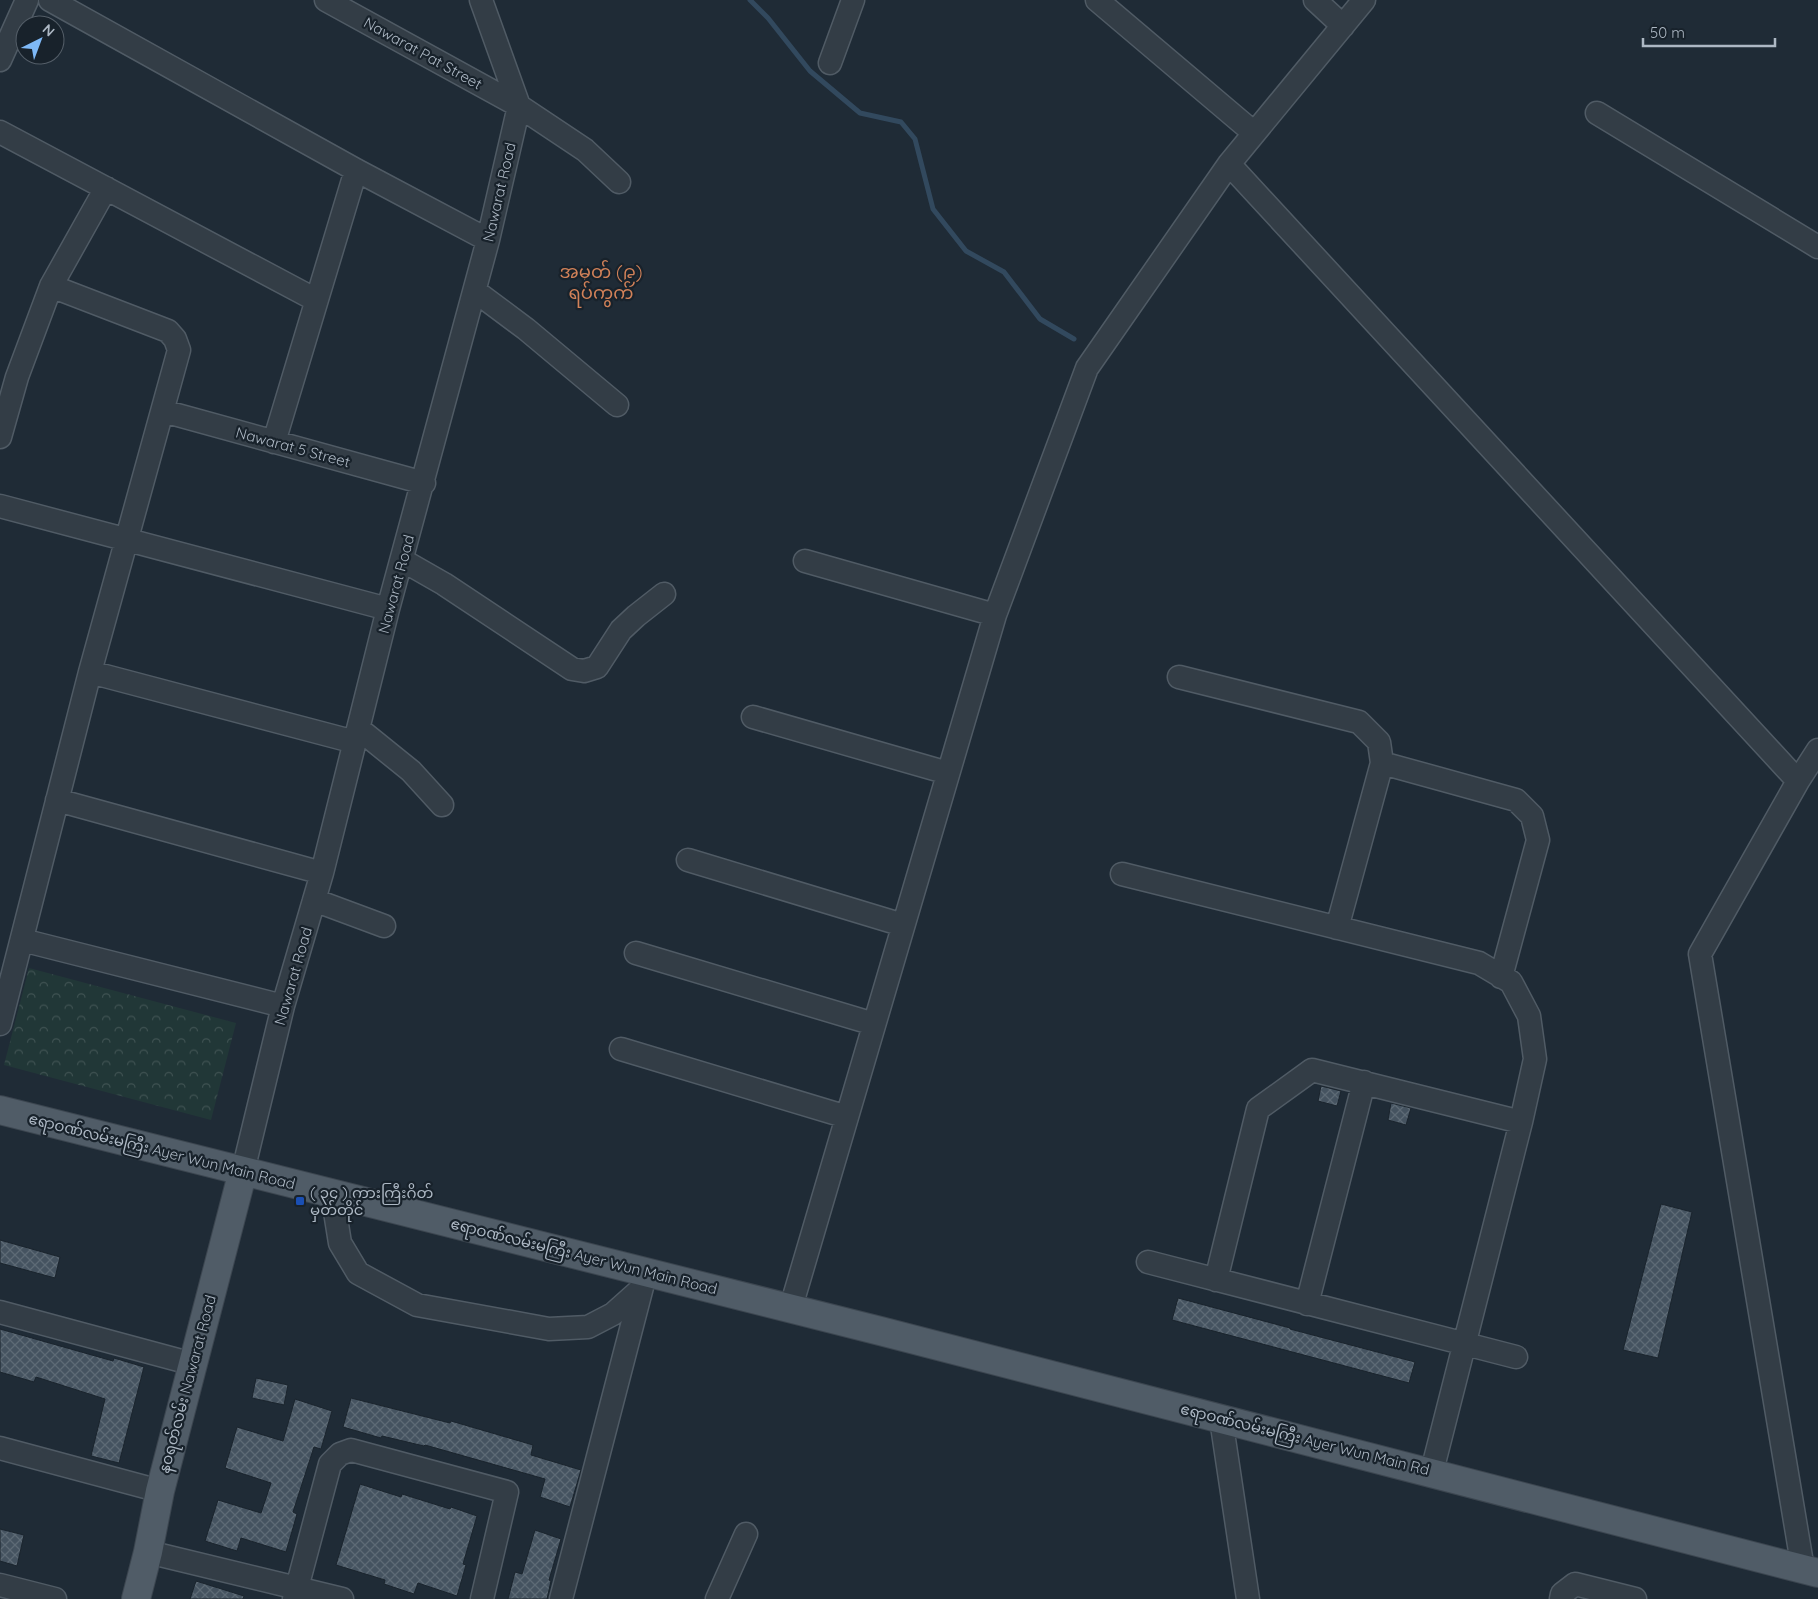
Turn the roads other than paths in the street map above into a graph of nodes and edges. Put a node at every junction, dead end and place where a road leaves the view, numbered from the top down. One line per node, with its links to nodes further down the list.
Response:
1 (27, 0): 10 (street)
2 (50, 0): 17 (street)
3 (326, 0): 12 (street, Nawarat Pat Street)
4 (481, 0): 12 (street)
5 (854, 0): 11 (street)
6 (1097, 0): 15 (street)
7 (1315, 0): 9 (street)
8 (1364, 0): 9 (street)
9 (1343, 26): 15 (street)
10 (0, 60)
11 (830, 63)
12 (519, 106): 18 (street, Nawarat Pat Street); 20 (street, Nawarat Road)
13 (1597, 113): 21 (street)
14 (0, 132): 19 (street)
15 (1254, 133): 16 (street)
16 (1229, 164): 37 (street); 45 (street)
17 (356, 170): 20 (street); 24 (street)
18 (618, 182)
19 (106, 188): 22 (street); 24 (street)
20 (488, 240): 23 (street, Nawarat Road)
21 (1818, 248)
22 (51, 286): 25 (street); 27 (street)
23 (474, 291): 26 (street); 30 (street, Nawarat Road)
24 (316, 300): 29 (street)
25 (8, 374): 28 (street)
26 (617, 404)
27 (163, 411): 29 (street, Nawarat 5 Street); 32 (street)
28 (0, 437)
29 (274, 442): 30 (street, Nawarat 5 Street)
30 (424, 483): 33 (street, Nawarat Road)
31 (0, 506): 32 (street)
32 (126, 540): 36 (street); 38 (street)
33 (402, 560): 35 (street); 36 (street, Nawarat Road)
34 (806, 561): 37 (street)
35 (664, 594)
36 (388, 609): 41 (street, Nawarat Road)
37 (994, 615): 44 (street)
38 (90, 672): 41 (street); 46 (street)
39 (1179, 677): 43 (street)
40 (753, 717): 44 (street)
41 (357, 736): 47 (street); 49 (street, Nawarat Road)
42 (1818, 750): 45 (street)
43 (1382, 763): 54 (street); 57 (street)
44 (948, 773): 52 (street)
45 (1798, 781): 83 (street)
46 (58, 800): 49 (street); 55 (street)
47 (442, 805)
48 (688, 860): 52 (street)
49 (322, 873): 51 (street, Nawarat Road)
50 (1122, 874): 54 (street)
51 (314, 900): 53 (street); 58 (street, Nawarat Road)
52 (903, 925): 60 (street)
53 (384, 926)
54 (1337, 928): 57 (street)
55 (22, 940): 58 (street); 59 (street)
56 (636, 953): 60 (street)
57 (1501, 977): 65 (street)
58 (283, 1006): 66 (street, Nawarat Road)
59 (0, 1024)
60 (874, 1024): 64 (street)
61 (621, 1049): 64 (street)
62 (1364, 1082): 65 (street); 70 (street); 71 (street)
63 (0, 1110): 66 (main road, ဧရာဝဏ်လမ်းမကြီး Ayer Wun Main Road)
64 (847, 1117): 72 (street)
65 (1521, 1122): 74 (street)
66 (243, 1171): 67 (main road, ဧရာဝဏ်လမ်းမကြီး Ayer Wun Main Road); 76 (main road, နဝရတ်လမ်း Nawarat Road)
67 (332, 1193): 69 (main road, ဧရာဝဏ်လမ်းမကြီး Ayer Wun Main Road); 69 (street)
68 (1148, 1262): 70 (street)
69 (643, 1280): 72 (main road, ဧရာဝဏ်လမ်းမကြီး Ayer Wun Main Road); 90 (street)
70 (1216, 1280): 71 (street)
71 (1307, 1304): 74 (street)
72 (791, 1308): 77 (main road, ဧရာဝဏ်လမ်းမကြီး Ayer Wun Main Rd)
73 (0, 1312): 76 (street)
74 (1464, 1344): 75 (street); 79 (street)
75 (1516, 1357)
76 (192, 1364): 80 (main road, နဝရတ်လမ်း Nawarat Road)
77 (1221, 1419): 79 (main road, ဧရာဝဏ်လမ်းမကြီး Ayer Wun Main Rd); 92 (street)
78 (0, 1448): 80 (street)
79 (1432, 1471): 83 (main road, ဧရာဝဏ်လမ်းမကြီး Ayer Wun Main Rd)
80 (160, 1491): 82 (main road, နဝရတ်လမ်း Nawarat Road)
81 (746, 1534): 91 (street)
82 (148, 1552): 85 (street); 87 (main road, နဝရတ်လမ်း Nawarat Road)
83 (1811, 1571)
84 (0, 1585): 86 (street)
85 (295, 1594): 88 (street); 89 (street)
86 (55, 1599)
87 (136, 1599)
88 (342, 1599)
89 (482, 1599)
90 (561, 1599)
91 (717, 1599)
92 (1248, 1599)
93 (1560, 1599): 94 (street)
94 (1636, 1599)

